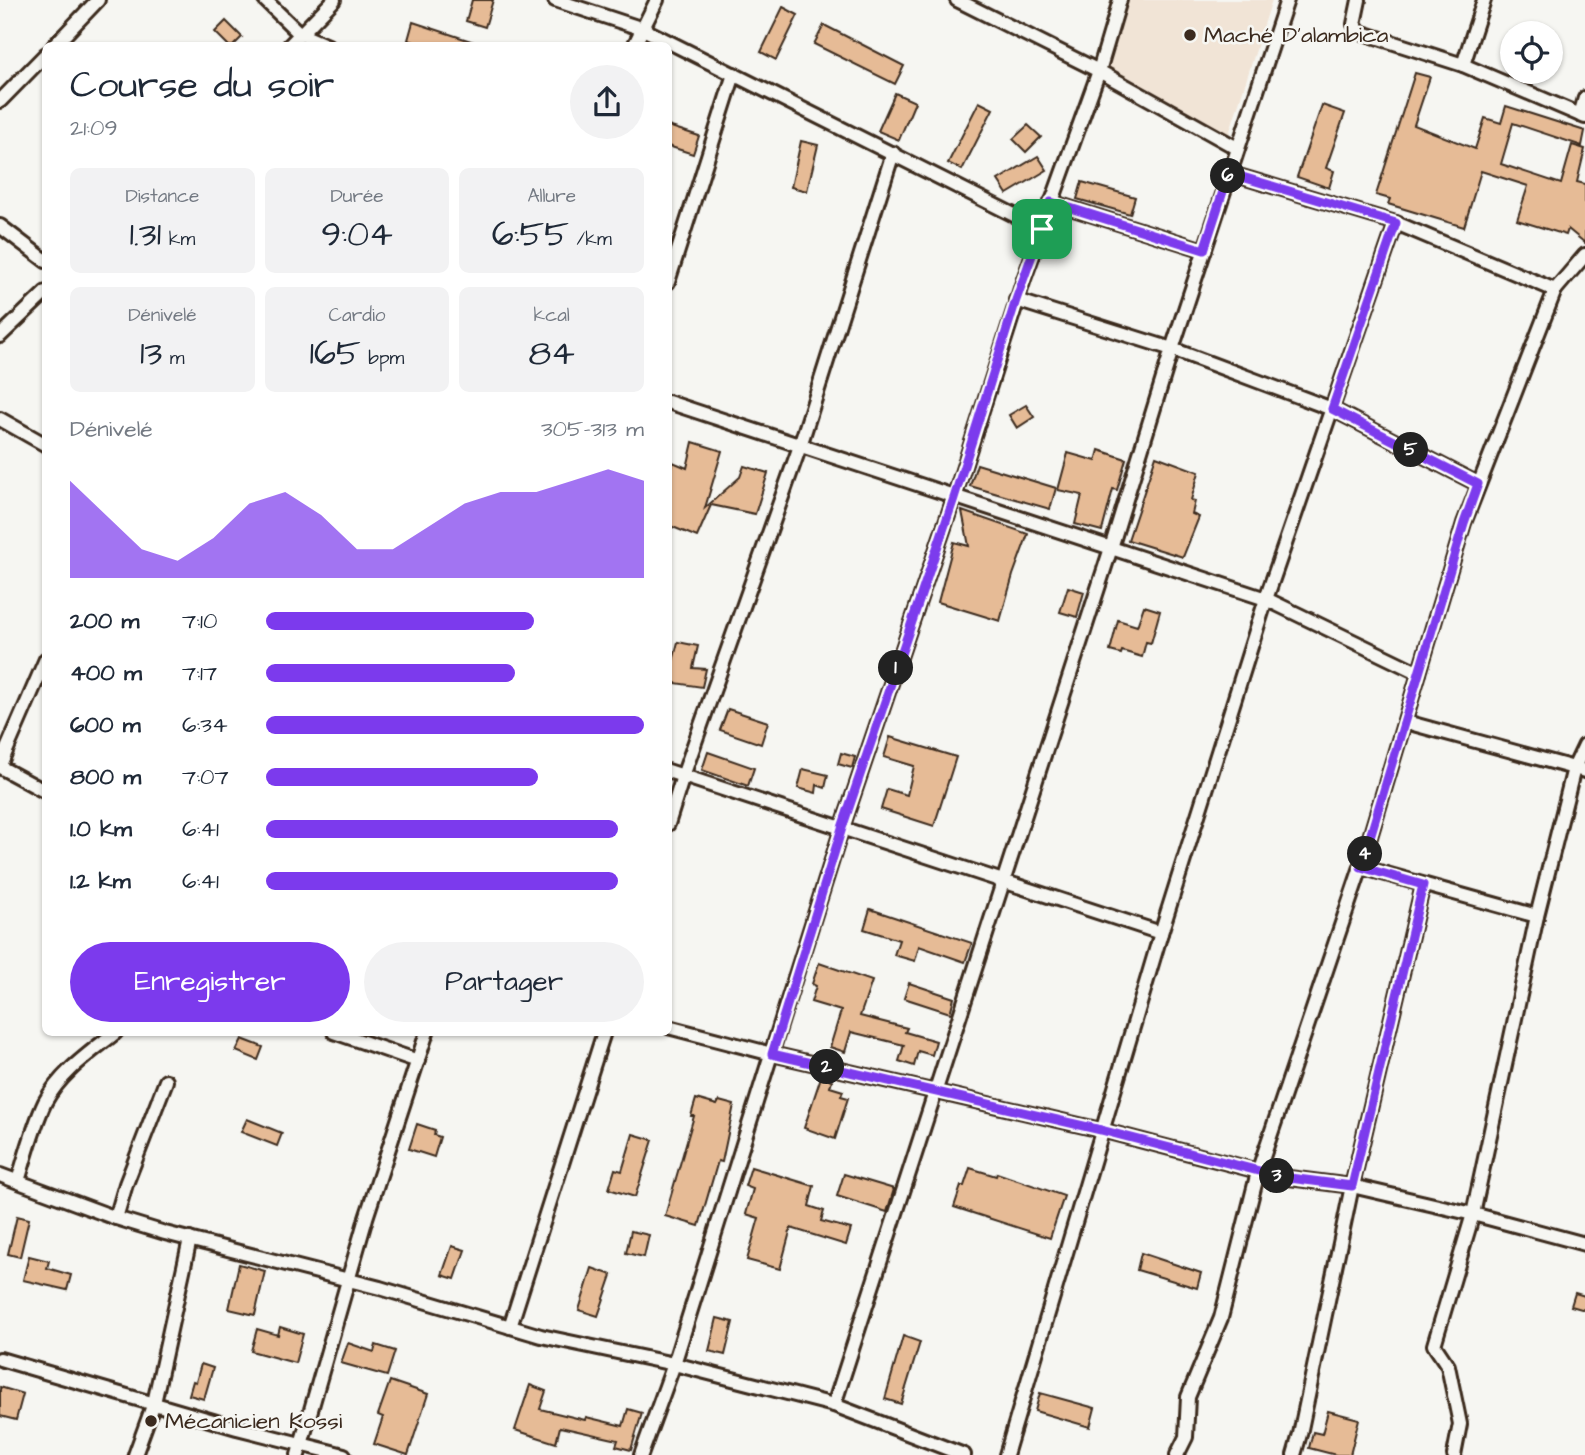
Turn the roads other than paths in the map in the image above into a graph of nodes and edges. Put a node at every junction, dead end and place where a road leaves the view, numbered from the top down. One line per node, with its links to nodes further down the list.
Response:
1 (98, 0): 13 (street)
2 (265, 0): 12 (street)
3 (334, 0): 12 (street)
4 (555, 0): 11 (street)
5 (657, 0): 11 (street)
6 (957, 0): 21 (street)
7 (1120, 0): 21 (street)
8 (1287, 0): 26 (street)
9 (1359, 0): 20 (street)
10 (1484, 0): 20 (street)
11 (643, 29): 16 (street); 17 (street)
12 (300, 34): 14 (street); 15 (street)
13 (58, 42)
14 (293, 42)
15 (319, 42)
16 (636, 42)
17 (669, 42)
18 (672, 43): 22 (street)
19 (42, 58): 24 (street)
20 (1463, 65): 25 (street)
21 (1099, 71): 26 (street); 29 (street)
22 (734, 74): 27 (street); 36 (street)
23 (1585, 98): 25 (street)
24 (0, 101)
25 (1582, 116)
26 (1237, 148): 28 (street)
27 (893, 153): 32 (street); 46 (street)
28 (1229, 173): 30 (street); 33 (street)
29 (1051, 202): 32 (street); 33 (street)
30 (1396, 223): 37 (street); 43 (street)
31 (0, 226): 35 (street)
32 (1042, 229): 39 (street)
33 (1204, 250): 41 (street)
34 (1585, 255): 37 (street)
35 (42, 258)
36 (672, 269)
37 (1555, 289): 47 (street)
38 (42, 296): 40 (street)
39 (1016, 300): 41 (street); 48 (street)
40 (0, 336)
41 (1172, 349): 43 (street); 49 (street)
42 (672, 403): 46 (street)
43 (1332, 409): 47 (street); 50 (street)
44 (0, 419): 45 (street)
45 (42, 443)
46 (800, 446): 48 (street); 58 (street)
47 (1478, 484): 52 (street)
48 (954, 498): 49 (street); 61 (street)
49 (1111, 548): 50 (street); 63 (street)
50 (1266, 599): 52 (street); 66 (street)
51 (42, 668): 55 (street)
52 (1419, 673): 53 (street)
53 (1406, 722): 56 (street); 62 (street)
54 (1585, 745): 56 (street)
55 (0, 766): 59 (street)
56 (1579, 770): 65 (street)
57 (672, 772): 58 (street)
58 (683, 776): 60 (street); 61 (street)
59 (42, 790)
60 (672, 811)
61 (842, 828): 63 (street); 72 (street)
62 (1361, 867): 64 (street); 77 (street)
63 (1003, 882): 66 (street); 75 (street)
64 (1423, 885): 65 (street); 80 (street)
65 (1538, 916): 81 (street)
66 (1161, 933): 76 (street)
67 (672, 1028): 72 (street)
68 (111, 1036): 79 (street)
69 (346, 1036): 73 (street)
70 (426, 1036): 73 (street)
71 (603, 1036): 86 (street)
72 (772, 1054): 75 (street); 88 (street)
73 (418, 1061): 85 (street)
74 (166, 1081): 82 (street)
75 (934, 1091): 76 (street); 90 (street)
76 (1101, 1130): 77 (street); 96 (street)
77 (1258, 1172): 80 (street); 97 (street)
78 (0, 1175): 79 (street)
79 (18, 1181): 82 (street)
80 (1352, 1186): 81 (street); 98 (street)
81 (1473, 1214): 84 (street); 99 (street)
82 (116, 1218): 83 (street)
83 (190, 1239): 85 (street); 89 (street)
84 (1585, 1244)
85 (349, 1280): 86 (street); 91 (street)
86 (510, 1327): 88 (street)
87 (0, 1359): 89 (street)
88 (674, 1364): 90 (street); 94 (street)
89 (154, 1404): 91 (street); 92 (street)
90 (834, 1405): 95 (street)
91 (300, 1449): 93 (street)
92 (135, 1455)
93 (344, 1455)
94 (641, 1455)
95 (964, 1455)
96 (1006, 1455)
97 (1177, 1455)
98 (1293, 1455)
99 (1454, 1455)

